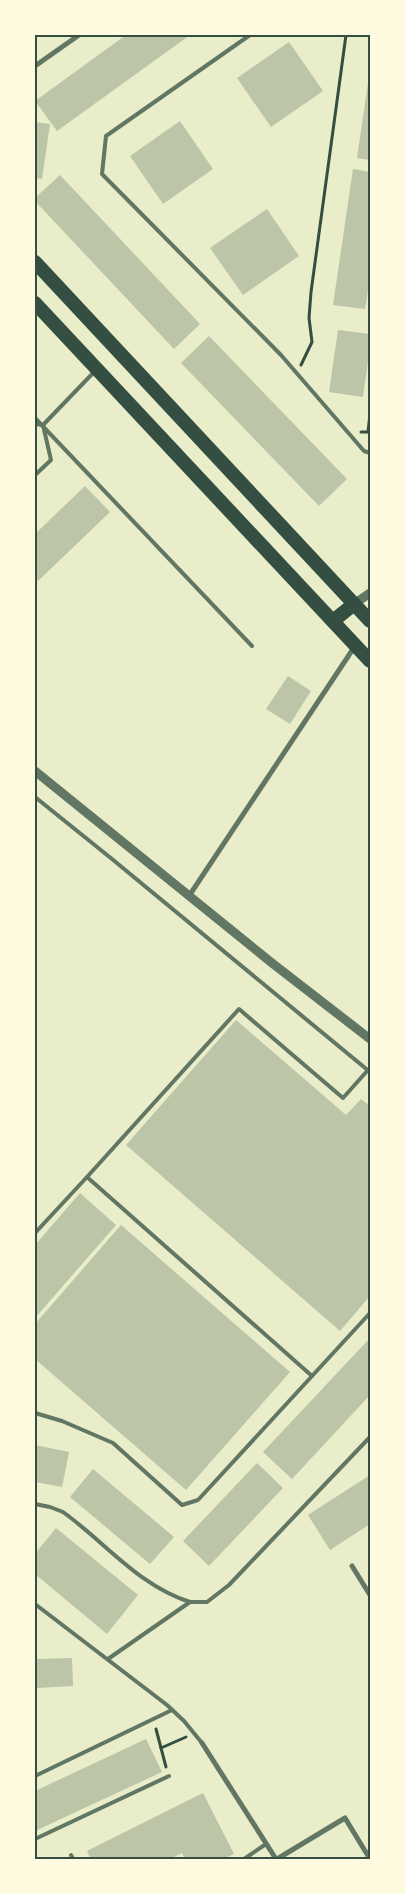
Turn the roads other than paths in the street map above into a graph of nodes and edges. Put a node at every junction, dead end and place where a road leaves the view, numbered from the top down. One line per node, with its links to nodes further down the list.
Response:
1 (78, 35): 3 (street)
2 (250, 35): 10 (lane)
3 (35, 66)
4 (35, 262): 13 (highway)
5 (35, 302): 6 (highway)
6 (97, 369): 9 (lane); 14 (highway)
7 (35, 418): 9 (lane)
8 (35, 424): 9 (lane)
9 (43, 425): 11 (lane); 16 (lane)
10 (370, 453)
11 (35, 475)
12 (370, 594): 13 (street)
13 (354, 604): 14 (highway); 15 (highway)
14 (333, 621): 17 (highway)
15 (370, 621)
16 (252, 646)
17 (356, 646): 18 (highway); 21 (street)
18 (370, 661)
19 (35, 771): 21 (street)
20 (35, 797): 23 (lane)
21 (189, 896): 22 (street)
22 (370, 1039)
23 (369, 1071): 24 (lane)
24 (87, 1176): 25 (lane); 27 (lane)
25 (35, 1234)
26 (370, 1313): 27 (lane)
27 (312, 1376): 28 (lane)
28 (35, 1413)
29 (370, 1437): 33 (lane)
30 (35, 1504): 33 (lane)
31 (352, 1566): 32 (street)
32 (370, 1595)
33 (190, 1602): 35 (lane)
34 (35, 1604): 35 (lane)
35 (108, 1659): 36 (lane)
36 (172, 1710): 37 (lane); 38 (lane)
37 (202, 1743): 41 (street)
38 (35, 1776)
39 (169, 1776): 40 (lane)
40 (35, 1839)
41 (266, 1844): 42 (lane); 43 (street)
42 (244, 1859)
43 (276, 1859): 44 (street)
44 (370, 1859)

